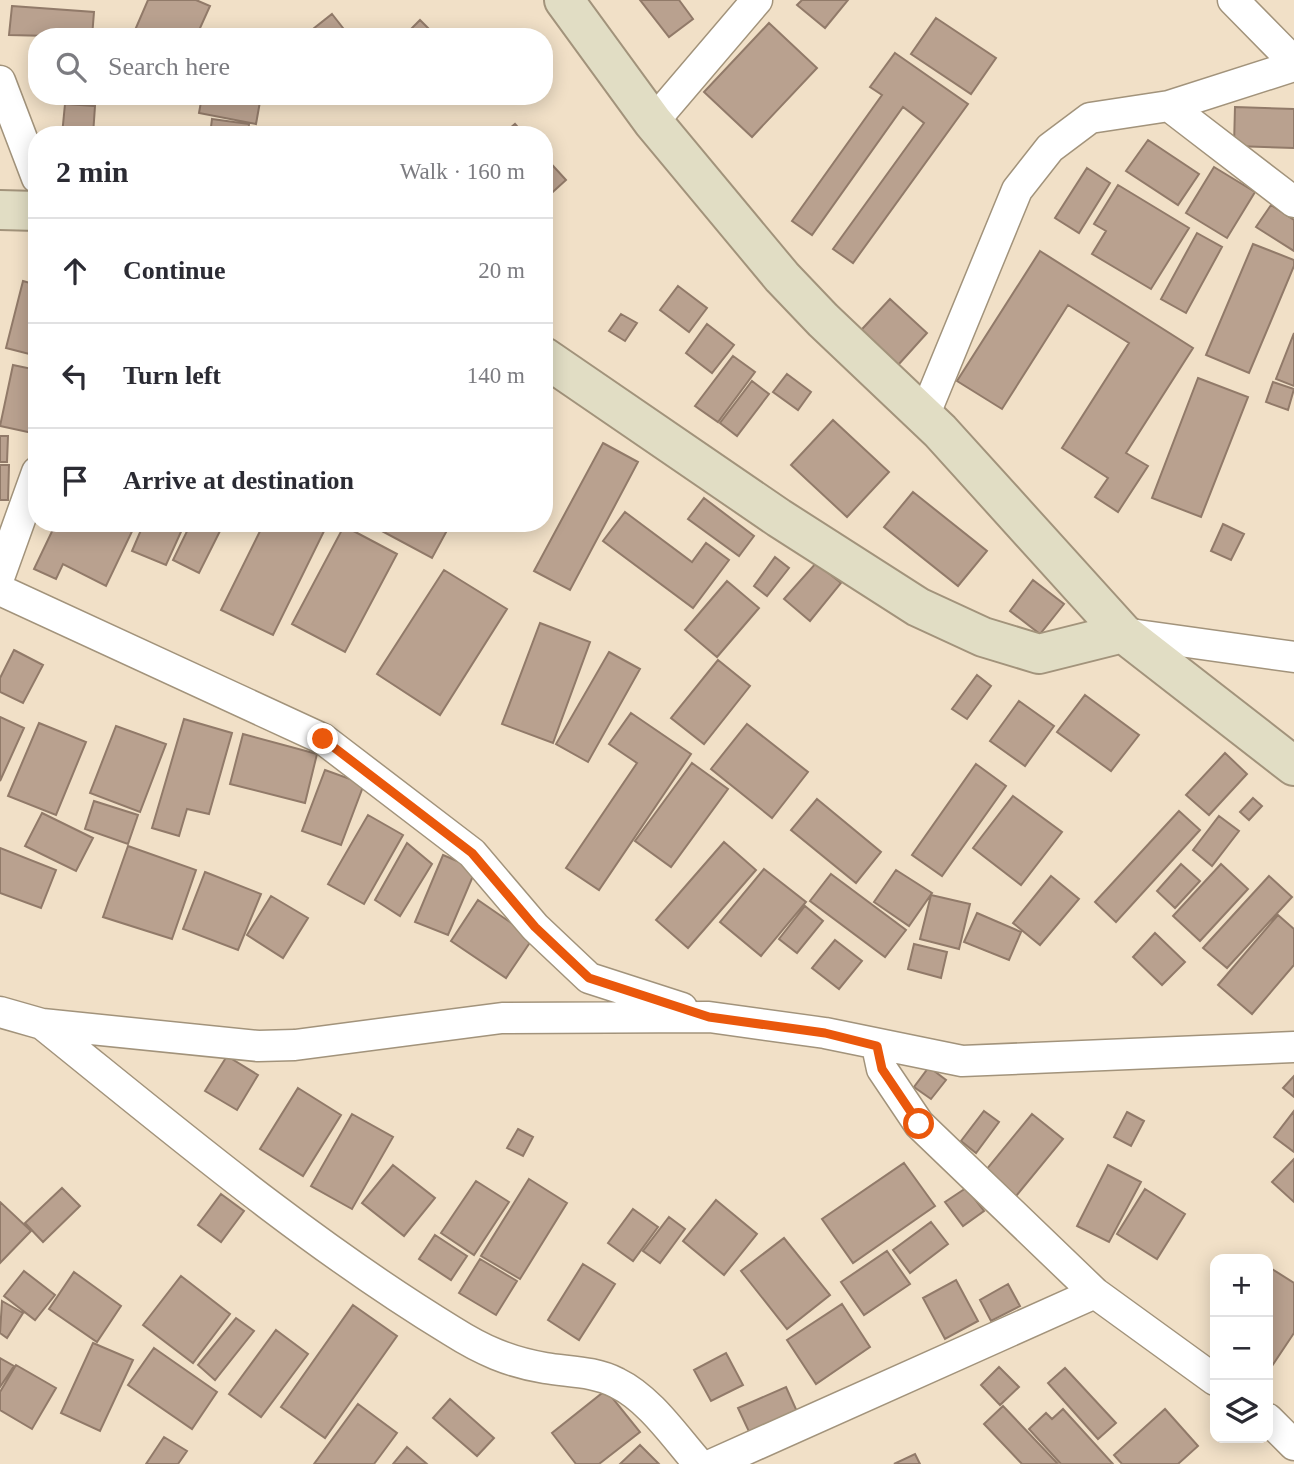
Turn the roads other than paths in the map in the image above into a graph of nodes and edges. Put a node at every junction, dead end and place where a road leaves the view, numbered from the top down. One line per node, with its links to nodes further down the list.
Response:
1 (564, 0): 7 (street)
2 (757, 0): 7 (street)
3 (1233, 0): 4 (street)
4 (1294, 64): 6 (street)
5 (0, 81): 8 (street)
6 (1169, 106): 9 (street); 13 (street)
7 (653, 122): 13 (street)
8 (28, 154)
9 (1294, 202)
10 (0, 210): 11 (street)
11 (28, 211)
12 (553, 363): 17 (street)
13 (923, 416): 17 (street)
14 (28, 497): 15 (street)
15 (0, 575)
16 (0, 590): 21 (street)
17 (1123, 633): 18 (street); 19 (street)
18 (1294, 657)
19 (1294, 766)
20 (0, 1012): 22 (street)
21 (709, 1017): 22 (street); 23 (street)
22 (42, 1024): 29 (street)
23 (877, 1046): 24 (street); 25 (street)
24 (1294, 1047)
25 (1095, 1293): 26 (street); 30 (street)
26 (1214, 1380)
27 (1273, 1424): 28 (street)
28 (1294, 1445)
29 (699, 1464)
30 (713, 1464)

